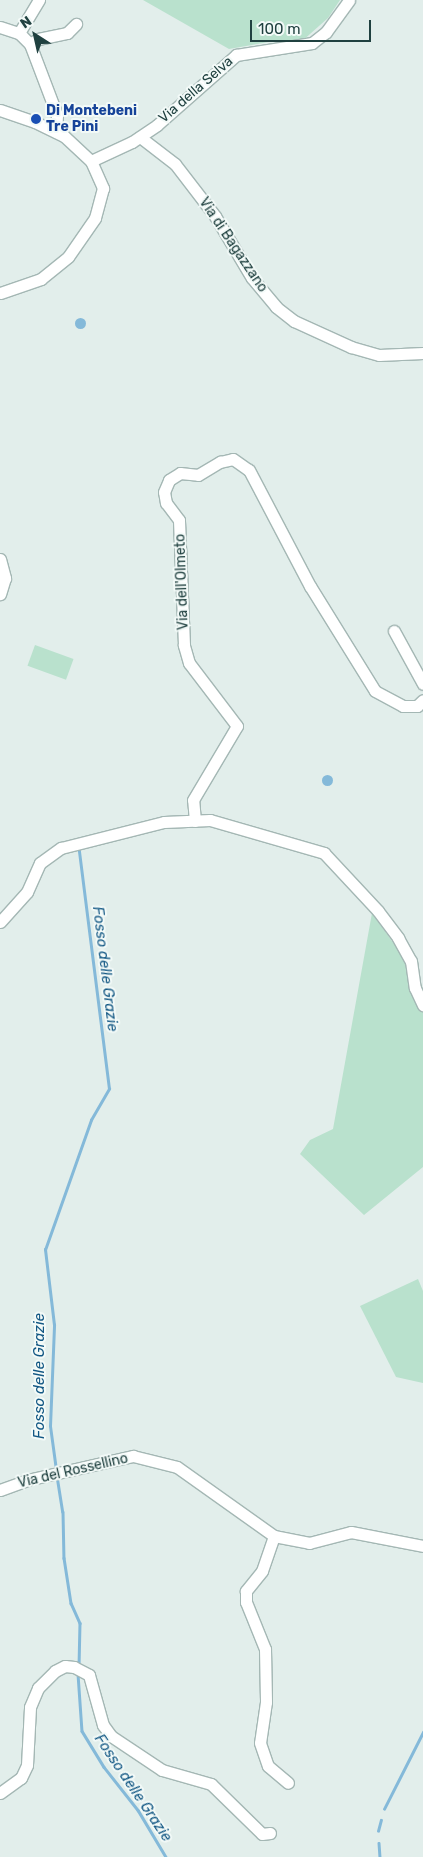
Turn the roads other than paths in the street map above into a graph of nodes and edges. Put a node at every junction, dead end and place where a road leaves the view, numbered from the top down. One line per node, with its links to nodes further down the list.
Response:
1 (39, 0): 5 (street)
2 (348, 0): 9 (street, Via della Selva)
3 (76, 24): 6 (street)
4 (0, 27): 5 (street)
5 (19, 33): 6 (street)
6 (30, 44): 8 (street)
7 (0, 110): 8 (street)
8 (56, 132): 10 (street)
9 (140, 137): 10 (street, Via della Selva); 12 (street, Via di Bagazzano)
10 (91, 161): 11 (street)
11 (0, 292)
12 (423, 353)
13 (0, 559): 14 (street)
14 (0, 594)
15 (394, 631): 16 (street)
16 (423, 684)
17 (423, 700): 18 (street, Via dell'Olmeto)
18 (195, 820): 19 (street); 20 (street)
19 (0, 922)
20 (423, 1005)
21 (0, 1490): 22 (street, Via del Rossellino)
22 (274, 1536): 23 (street, Via del Rossellino); 24 (street)
23 (423, 1546)
24 (288, 1783)
25 (0, 1793): 26 (street)
26 (270, 1833)

